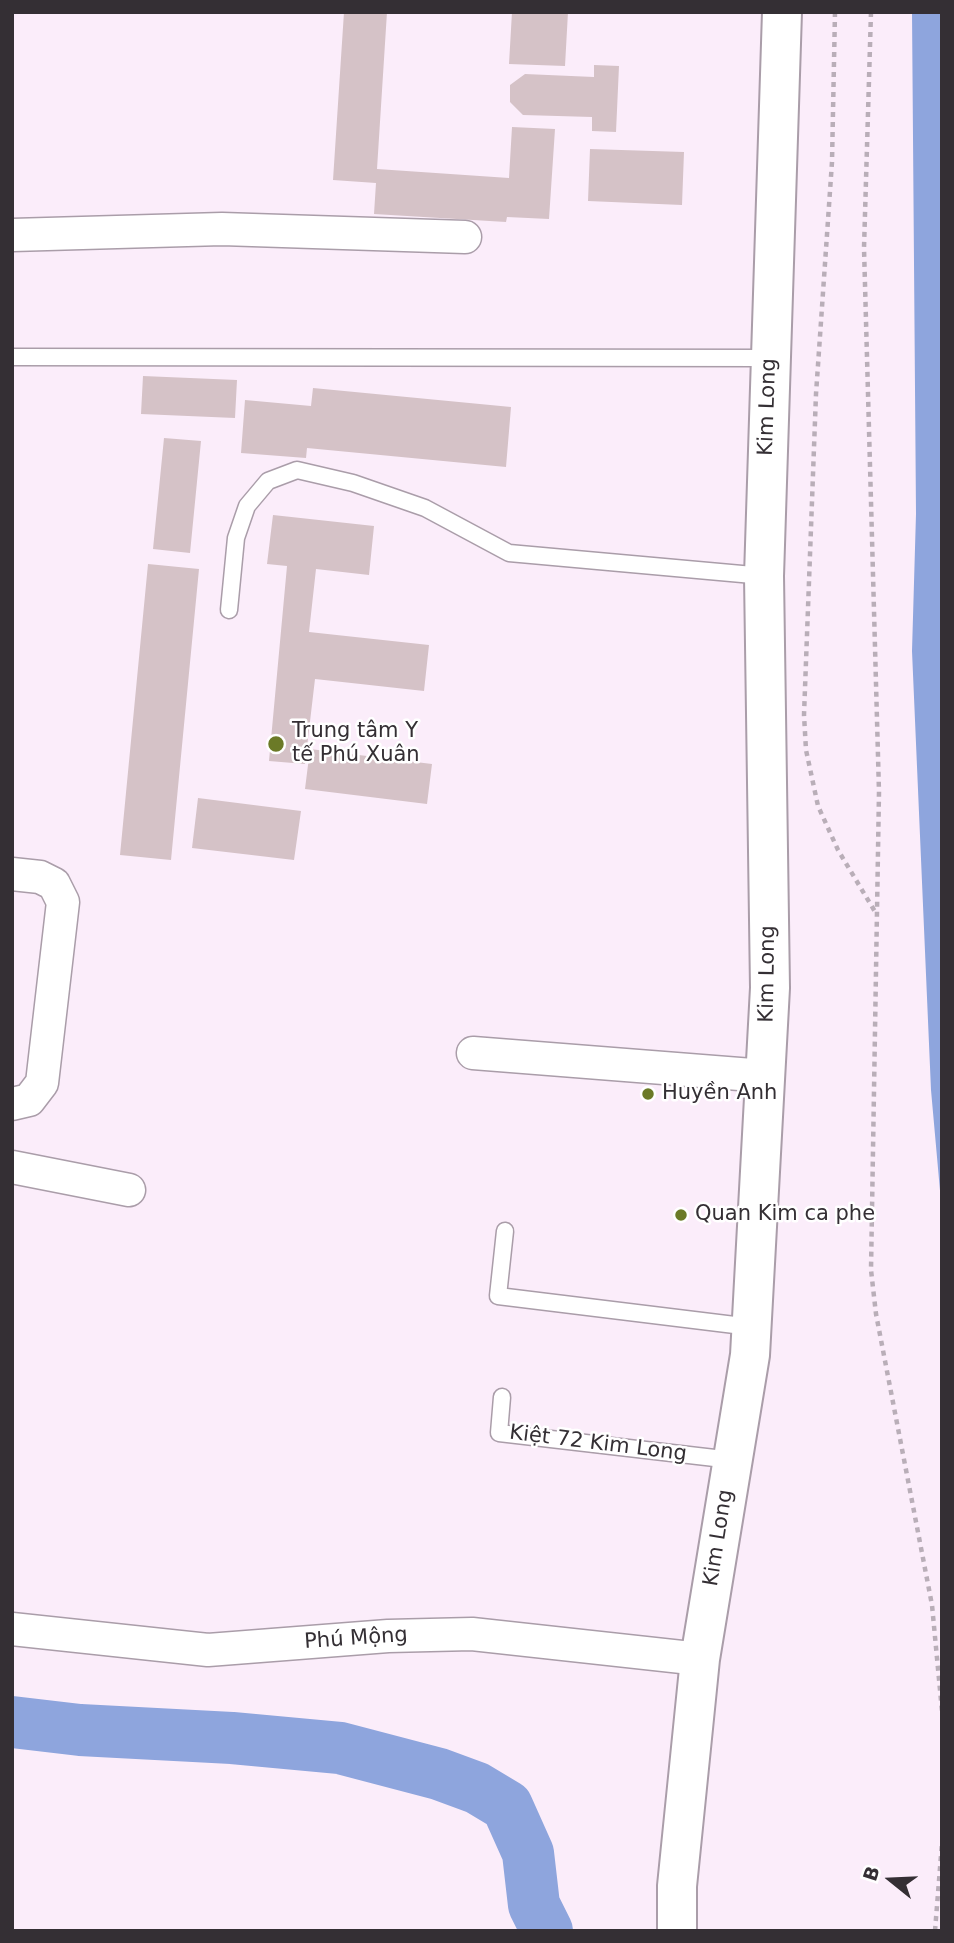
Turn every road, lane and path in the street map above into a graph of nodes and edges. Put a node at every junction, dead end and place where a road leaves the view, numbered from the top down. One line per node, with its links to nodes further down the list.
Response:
1 (782, 12): 7 (main road, Kim Long)
2 (835, 12): 11 (path)
3 (871, 12): 11 (path)
4 (12, 235): 5 (street)
5 (465, 237)
6 (12, 357): 7 (lane)
7 (770, 358): 8 (main road, Kim Long)
8 (764, 576): 9 (lane); 13 (main road, Kim Long)
9 (229, 610)
10 (12, 874): 14 (street)
11 (878, 916): 23 (path)
12 (472, 1052): 13 (street)
13 (765, 1076): 18 (main road, Kim Long)
14 (12, 1104)
15 (12, 1167): 16 (street)
16 (129, 1190)
17 (505, 1231): 18 (lane)
18 (751, 1327): 20 (main road, Kim Long)
19 (502, 1397): 20 (lane, Kiệt 72 Kim Long)
20 (732, 1460): 22 (main road, Kim Long)
21 (12, 1629): 22 (street, Phú Mộng)
22 (700, 1659): 25 (main road, Kim Long)
23 (942, 1711)
24 (942, 1843): 26 (path)
25 (677, 1931)
26 (935, 1931)

